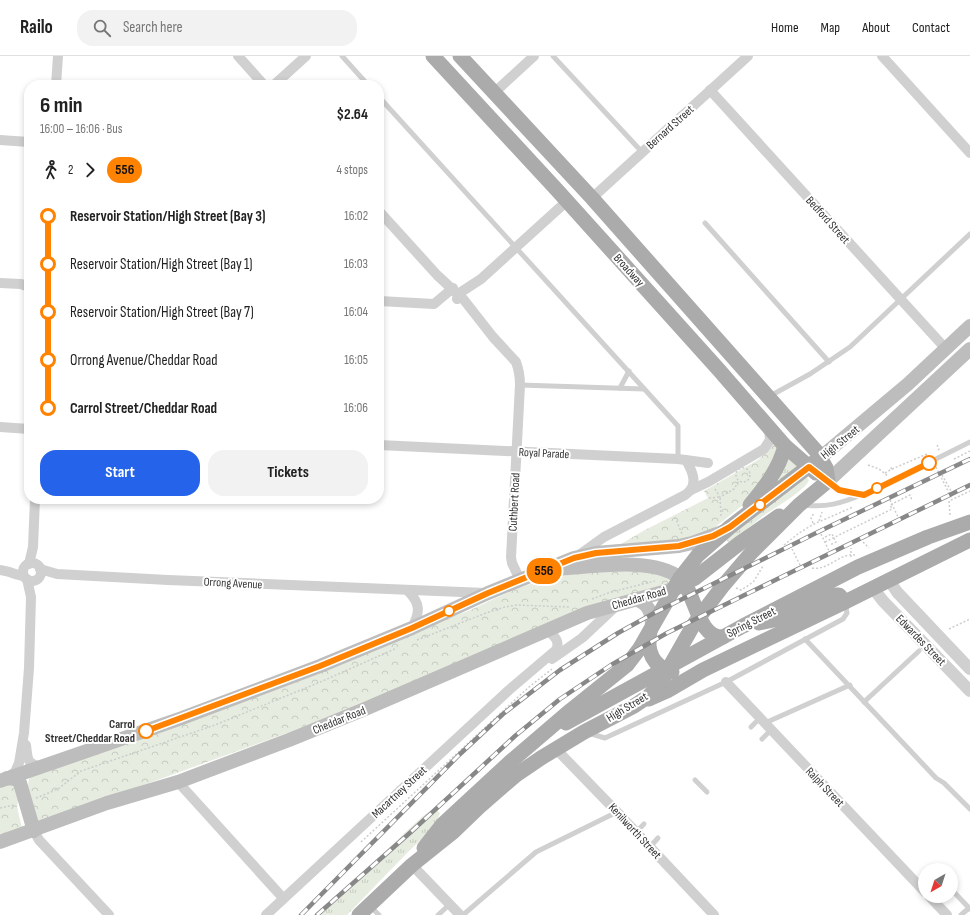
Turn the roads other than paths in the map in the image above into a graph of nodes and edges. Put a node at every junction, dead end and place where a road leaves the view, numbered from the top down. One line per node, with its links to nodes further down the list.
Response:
1 (58, 56): 11 (street)
2 (238, 56): 12 (street)
3 (306, 56): 13 (street)
4 (342, 56): 14 (lane)
5 (434, 56): 23 (main road, Broadway)
6 (460, 56): 16 (main road, Broadway)
7 (534, 56): 16 (street)
8 (553, 56): 20 (lane)
9 (748, 56): 15 (street, Bernard Street)
10 (882, 56): 21 (street)
11 (56, 80)
12 (260, 80)
13 (280, 80)
14 (364, 80)
15 (710, 90): 20 (street, Bernard Street); 31 (street, Bedford Street)
16 (494, 92): 22 (main road, Broadway)
17 (384, 102): 27 (lane)
18 (0, 140): 19 (street)
19 (24, 141)
20 (642, 152): 22 (street, Bernard Street)
21 (970, 153)
22 (587, 192): 23 (main road); 37 (main road, Broadway)
23 (572, 206): 27 (street); 39 (main road, Broadway)
24 (384, 216): 30 (street, Cuthbert Road)
25 (705, 223): 36 (lane)
26 (970, 234): 31 (lane)
27 (516, 247): 30 (street); 38 (lane)
28 (0, 283): 29 (street)
29 (24, 284)
30 (456, 295): 32 (street); 40 (street, Cuthbert Road)
31 (901, 300): 34 (street, Bedford Street); 36 (lane)
32 (384, 301)
33 (970, 326): 34 (main road, High Street)
34 (946, 349): 51 (main road, High Street)
35 (970, 349): 55 (main road, High Street)
36 (829, 362): 43 (lane)
37 (739, 365): 39 (main road); 43 (main road, Broadway)
38 (629, 371): 41 (lane); 42 (lane)
39 (726, 378): 44 (main road, Broadway)
40 (520, 385): 41 (lane); 50 (street, Cuthbert Road)
41 (620, 388): 42 (lane)
42 (644, 388): 52 (lane)
43 (768, 397): 51 (main road, Broadway)
44 (768, 426): 49 (main road, Broadway); 56 (street, Cheddar Road)
45 (0, 427): 46 (street)
46 (24, 429)
47 (970, 442): 57 (lane)
48 (384, 445): 50 (street, Royal Parade)
49 (785, 446): 54 (main road, Broadway); 61 (main road)
50 (516, 452): 52 (street, Royal Parade); 68 (street, Cuthbert Road)
51 (821, 457): 54 (main road, High Street); 55 (main road, Broadway)
52 (682, 460): 53 (street, Royal Parade); 56 (street)
53 (708, 463)
54 (809, 467): 55 (main road, Broadway); 61 (main road, High Street)
55 (828, 482): 57 (lane); 59 (main road, High Street)
56 (691, 490): 63 (street, Cheddar Road)
57 (862, 495): 59 (lane)
58 (35, 504): 67 (street)
59 (804, 505): 69 (main road, High Street); 77 (main road, High Street)
60 (970, 522): 64 (main road, Spring Street)
61 (728, 523): 63 (main road, Cheddar Road); 69 (main road, High Street)
62 (970, 540): 70 (main road, Spring Street)
63 (574, 558): 65 (main road, Cheddar Road)
64 (860, 559): 70 (main road); 71 (main road); 78 (main road, Spring Street)
65 (546, 570): 68 (main road, Cheddar Road); 69 (main road, Cheddar Road)
66 (4, 571): 67 (street, Orrong Avenue)
67 (32, 572): 72 (street, Orrong Avenue); 97 (street)
68 (520, 580): 73 (main road, Cheddar Road)
69 (677, 580): 74 (main road, Cheddar Road); 77 (main road); 79 (main road, High Street)
70 (889, 580): 71 (main road, Spring Street); 86 (street, Edwardes Street)
71 (873, 588): 75 (main road, Spring Street); 91 (street, Edwardes Street)
72 (408, 590): 73 (street, Orrong Avenue); 81 (street)
73 (488, 593): 81 (main road, Cheddar Road)
74 (635, 599): 76 (main road, Cheddar Road); 79 (main road)
75 (845, 602): 78 (main road); 83 (lane); 88 (main road, Spring Street)
76 (621, 604): 80 (main road, Cheddar Road); 87 (street, Macartney Street)
77 (699, 617): 82 (main road); 85 (main road, High Street)
78 (743, 626): 82 (main road, Spring Street)
79 (652, 628): 85 (main road); 98 (main road, High Street)
80 (546, 630): 87 (street, Macartney Street); 104 (main road, Cheddar Road)
81 (414, 634): 101 (main road, Cheddar Road)
82 (723, 637): 85 (main road, Spring Street)
83 (805, 639): 89 (lane); 90 (lane)
84 (919, 651): 92 (lane)
85 (667, 669): 88 (main road); 93 (main road, High Street); 98 (main road, Spring Street)
86 (970, 669)
87 (533, 670): 117 (street, Macartney Street)
88 (700, 672): 93 (main road, Spring Street)
89 (726, 682): 94 (street, Ralph Street); 96 (lane)
90 (850, 685): 92 (lane); 94 (lane)
91 (970, 691)
92 (864, 702): 106 (lane)
93 (634, 706): 96 (main road, High Street)
94 (765, 724): 95 (lane); 99 (lane); 115 (street, Ralph Street)
95 (751, 727)
96 (584, 732): 100 (main road, High Street)
97 (24, 733): 101 (street); 102 (street)
98 (539, 738): 114 (main road, High Street)
99 (762, 739)
100 (556, 749): 107 (street, Kenilworth Street); 114 (main road, High Street)
101 (42, 767): 102 (main road, Cheddar Road)
102 (4, 779): 109 (main road)
103 (695, 780): 105 (lane)
104 (178, 782): 109 (main road, Cheddar Road); 117 (street)
105 (707, 792)
106 (970, 810)
107 (617, 812): 110 (street, Kenilworth Street); 126 (lane)
108 (644, 824): 110 (lane)
109 (34, 831): 112 (main road, Cheddar Road); 122 (street)
110 (636, 832): 113 (street, Kenilworth Street)
111 (658, 838): 113 (lane)
112 (0, 842)
113 (650, 847): 127 (street, Kenilworth Street)
114 (412, 865): 119 (street); 121 (main road, High Street)
115 (918, 882)
116 (958, 897): 120 (lane)
117 (283, 898): 123 (street, Macartney Street)
118 (936, 903): 128 (street)
119 (450, 904): 124 (lane); 125 (street)
120 (969, 909): 129 (lane)
121 (369, 912)
122 (109, 915)
123 (266, 915)
124 (438, 915)
125 (460, 915)
126 (463, 915)
127 (714, 915)
128 (947, 915)
129 (960, 915)

